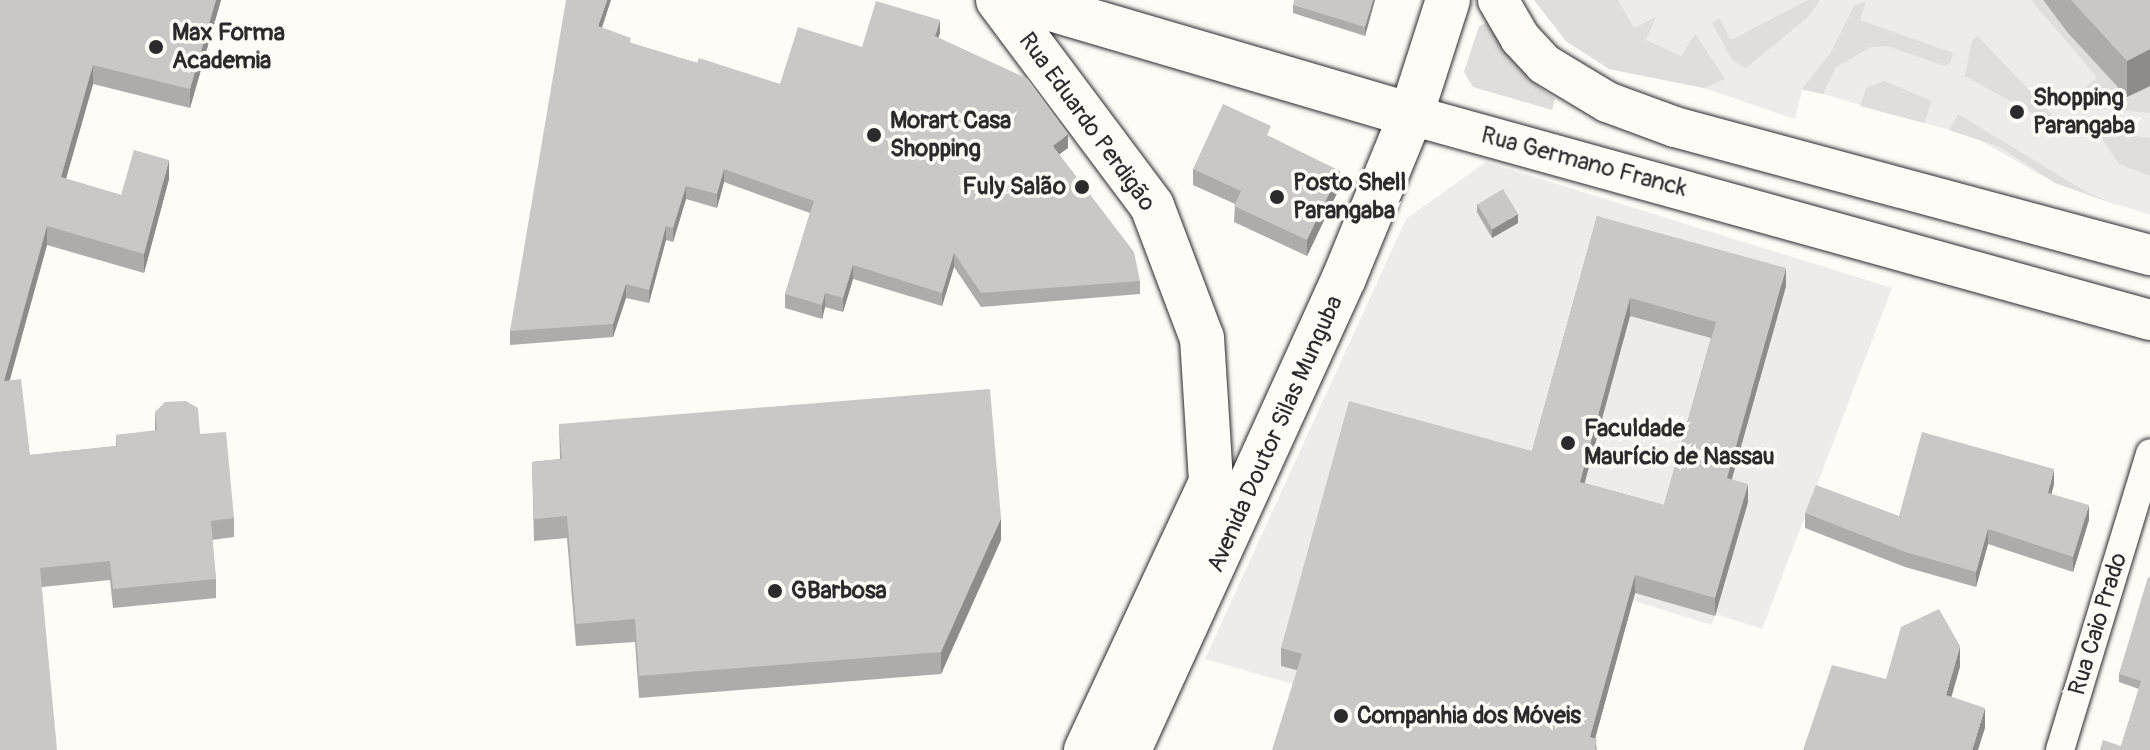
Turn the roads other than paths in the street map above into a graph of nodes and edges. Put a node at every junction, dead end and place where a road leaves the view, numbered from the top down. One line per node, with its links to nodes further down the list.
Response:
1 (998, 0): 9 (main road, Rua Eduardo Perdigão)
2 (1020, 0): 5 (main road, Rua Germano Franck)
3 (1448, 0): 5 (main road, Avenida Doutor Silas Munguba)
4 (1498, 0): 6 (main road)
5 (1411, 115): 7 (main road, Rua Germano Franck); 11 (main road, Avenida Doutor Silas Munguba)
6 (2150, 255)
7 (2150, 320)
8 (2150, 453): 12 (street, Rua Caio Prado)
9 (1211, 482): 10 (main road, Avenida Doutor Silas Munguba)
10 (1086, 750)
11 (1129, 750)
12 (2060, 750)

